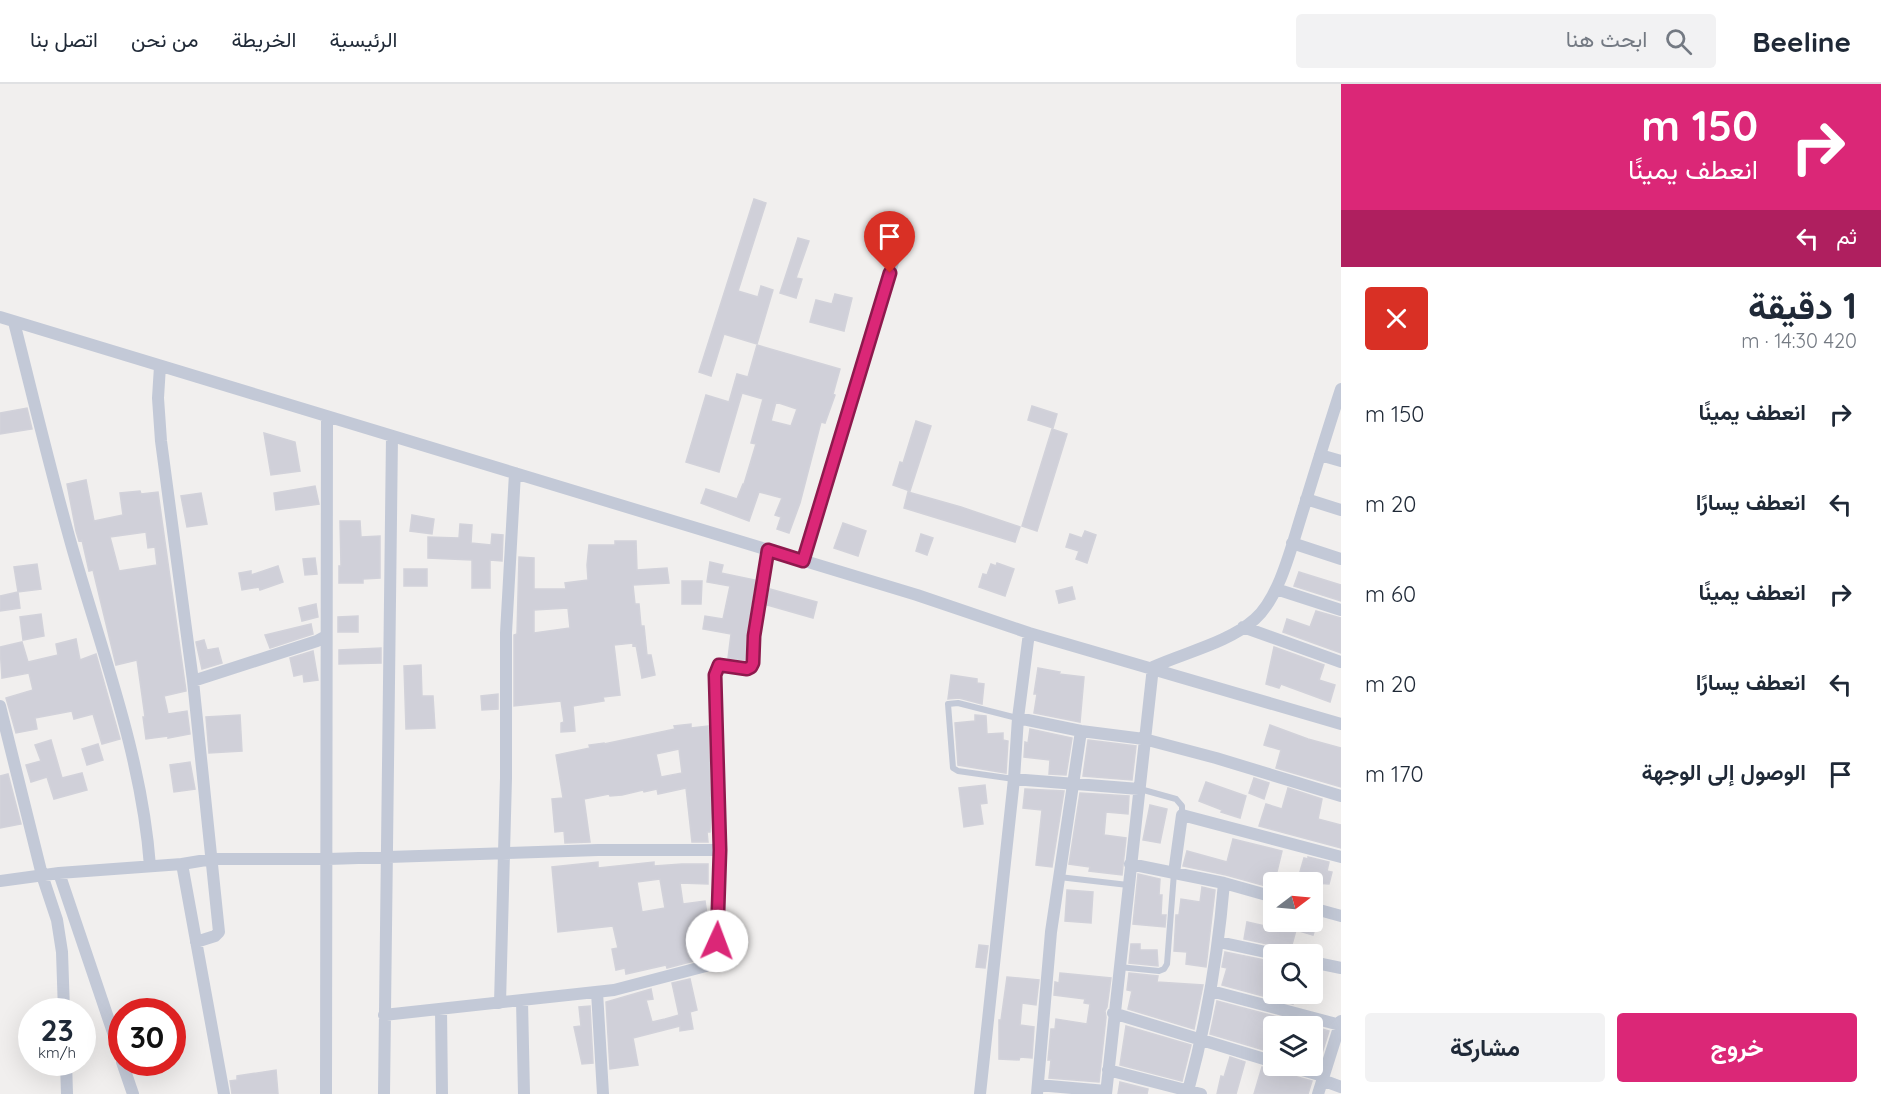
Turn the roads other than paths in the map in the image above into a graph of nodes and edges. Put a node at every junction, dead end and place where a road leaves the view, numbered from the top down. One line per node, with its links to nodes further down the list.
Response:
1 (903, 229): 17 (street)
2 (0, 317): 3 (street)
3 (14, 322): 4 (street); 44 (street)
4 (160, 366): 7 (street); 25 (street)
5 (1341, 389): 6 (street)
6 (1339, 406): 9 (street)
7 (327, 417): 8 (street); 22 (street)
8 (392, 436): 11 (street); 38 (street)
9 (1320, 455): 10 (street); 12 (street)
10 (1341, 461)
11 (515, 472): 15 (street); 37 (street)
12 (1306, 499): 13 (street); 14 (street)
13 (1341, 510)
14 (1292, 543): 16 (street); 18 (street)
15 (768, 550): 17 (street); 36 (street)
16 (1341, 559)
17 (803, 561): 21 (street)
18 (1276, 589): 19 (street); 20 (street)
19 (1341, 610)
20 (1243, 627): 23 (street); 24 (street)
21 (1029, 633): 24 (street); 27 (street)
22 (326, 636): 25 (street); 41 (street)
23 (1341, 662)
24 (1153, 668): 28 (street); 30 (street)
25 (193, 681): 40 (street)
26 (0, 706): 47 (street)
27 (1018, 718): 29 (street); 31 (street); 31 (lane)
28 (1341, 724)
29 (1081, 731): 30 (street); 32 (street)
30 (1144, 739): 33 (street); 34 (street)
31 (1014, 778): 32 (street); 91 (street)
32 (1072, 784): 33 (street); 48 (street)
33 (1139, 789): 35 (lane); 43 (street)
34 (1341, 796)
35 (1182, 815): 39 (street); 46 (street)
36 (720, 850): 37 (street); 62 (street)
37 (503, 853): 38 (street); 65 (street)
38 (387, 856): 41 (street); 68 (street)
39 (1341, 857)
40 (212, 859): 41 (street); 42 (street); 55 (street)
41 (328, 859): 86 (street)
42 (182, 864): 44 (street); 55 (street)
43 (1130, 864): 46 (street); 51 (street)
44 (150, 866): 45 (street)
45 (59, 873): 47 (street); 69 (street)
46 (1174, 873): 50 (street); 59 (lane)
47 (42, 875): 49 (street); 63 (street)
48 (1059, 877): 51 (lane); 79 (street)
49 (0, 881)
50 (1224, 883): 52 (street); 56 (street)
51 (1128, 885): 59 (street)
52 (1263, 894)
53 (1323, 911): 54 (street)
54 (1341, 916)
55 (196, 942): 85 (street)
56 (1219, 942): 57 (street); 61 (street)
57 (1263, 951)
58 (1323, 964): 60 (street)
59 (1119, 967): 67 (street)
60 (1341, 968)
61 (1211, 991): 70 (street); 71 (street)
62 (597, 992): 64 (street); 90 (street)
63 (64, 998)
64 (522, 1000): 65 (street); 89 (street)
65 (500, 1002): 66 (street)
66 (441, 1009): 68 (street); 88 (street)
67 (1113, 1013): 71 (street); 73 (street)
68 (384, 1015): 87 (street)
69 (108, 1019)
70 (1340, 1023): 77 (street)
71 (1202, 1041): 72 (street); 82 (street)
72 (1263, 1059)
73 (1108, 1070): 80 (street); 81 (street)
74 (67, 1076): 83 (street)
75 (127, 1076): 84 (street)
76 (1317, 1076): 77 (street)
77 (1323, 1078): 78 (street); 92 (street)
78 (1341, 1087)
79 (1037, 1089): 81 (street)
80 (1158, 1089): 82 (street)
81 (1106, 1093)
82 (1196, 1093)
83 (68, 1094)
84 (133, 1094)
85 (224, 1094)
86 (326, 1094)
87 (384, 1094)
88 (442, 1094)
89 (524, 1094)
90 (603, 1094)
91 (980, 1094)
92 (1318, 1094)

